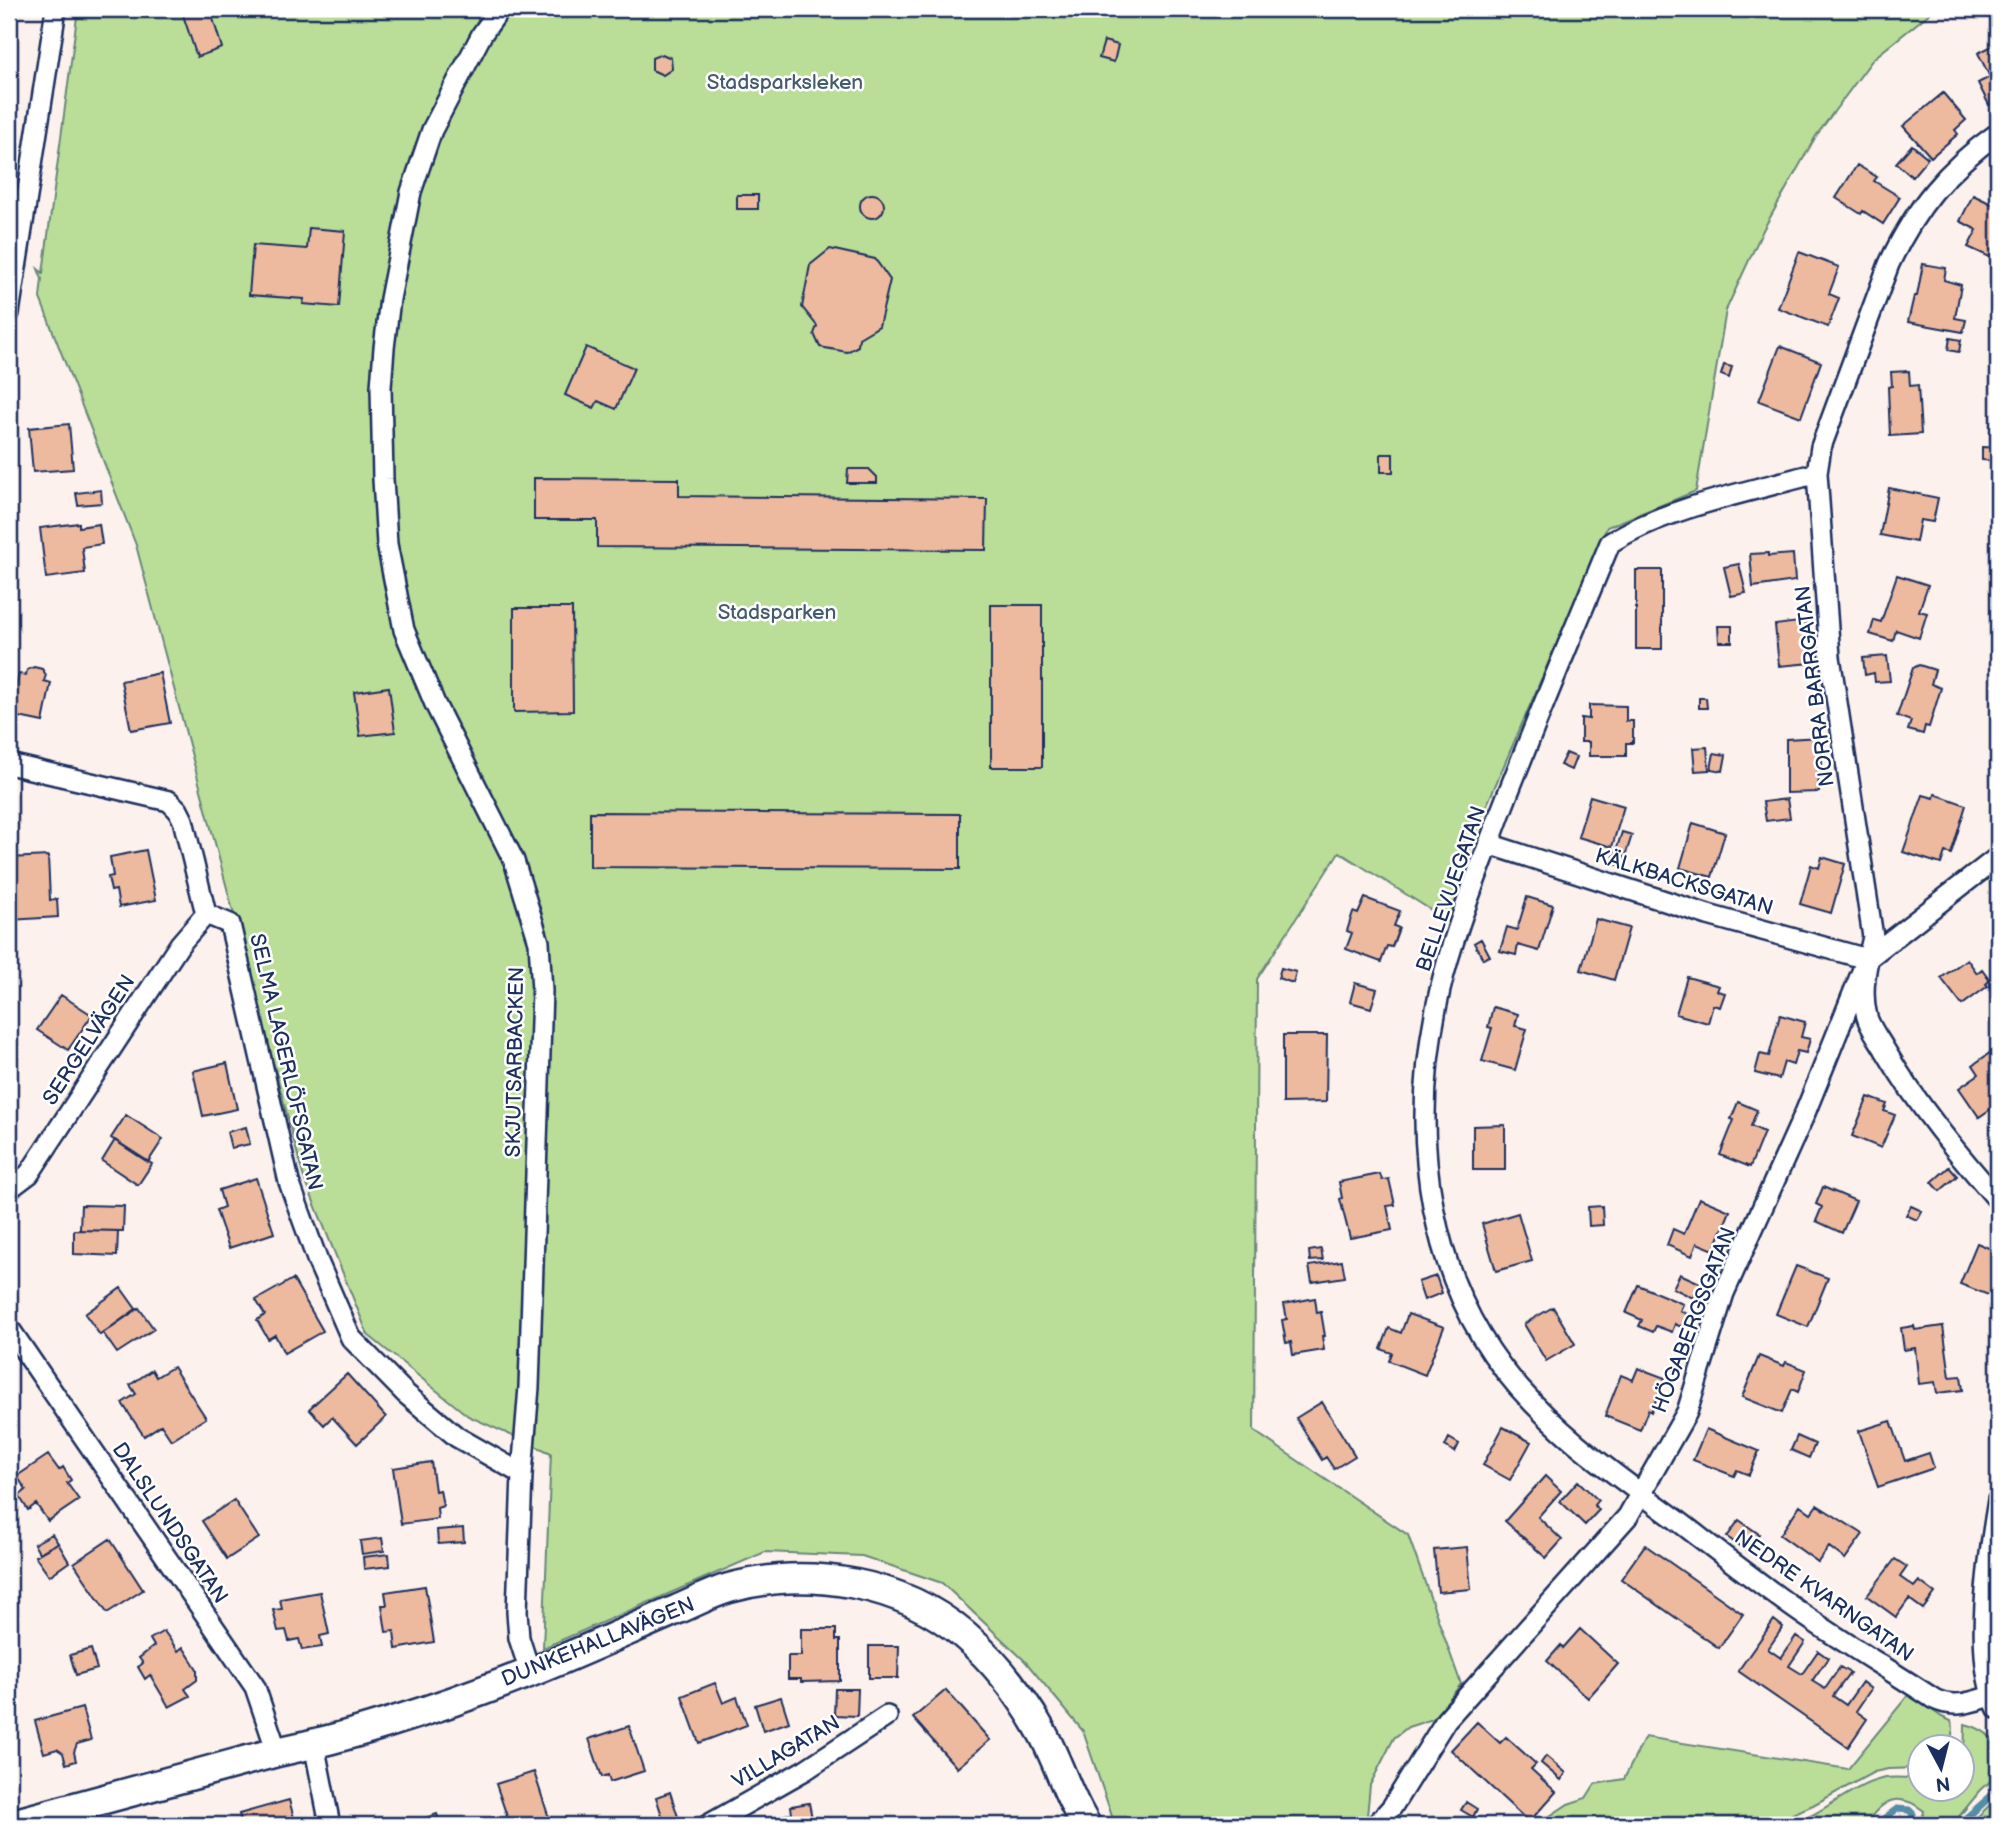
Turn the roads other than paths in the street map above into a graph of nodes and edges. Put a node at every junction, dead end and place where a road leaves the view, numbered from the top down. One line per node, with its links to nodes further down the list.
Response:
1 (56, 9): 4 (street)
2 (500, 9): 15 (street, SKJUTSARBACKEN)
3 (1998, 133): 6 (street, NORRA BARRGATAN)
4 (13, 266): 5 (street)
5 (9, 313)
6 (1817, 473): 8 (street, BELLEVUEGATAN); 11 (street, NORRA BARRGATAN)
7 (9, 764): 10 (street)
8 (1489, 844): 11 (street, KÄLKBACKSGATAN); 16 (street, BELLEVUEGATAN)
9 (1998, 857): 11 (street)
10 (206, 914): 12 (street, SERGELVÄGEN); 15 (street, SELMA LAGERLÖFSGATAN)
11 (1867, 959): 13 (street, NORRA BARRGATAN); 16 (street, HÖGABERGSGATAN)
12 (9, 1189)
13 (1998, 1200)
14 (9, 1328): 22 (street, DALSLUNDSGATAN)
15 (522, 1474): 18 (street, SKJUTSARBACKEN)
16 (1641, 1494): 19 (street, NEDRE KVARNGATAN); 27 (street, HÖGABERGSGATAN)
17 (1998, 1500): 19 (street)
18 (530, 1672): 21 (street, DUNKEHALLAVÄGEN); 26 (street, DUNKEHALLAVÄGEN)
19 (1995, 1703)
20 (887, 1716): 25 (street, VILLAGATAN)
21 (314, 1744): 22 (street, DUNKEHALLAVÄGEN); 24 (street)
22 (277, 1752): 23 (street, DUNKEHALLAVÄGEN)
23 (9, 1825)
24 (330, 1825)
25 (708, 1825)
26 (1086, 1825)
27 (1376, 1825)

